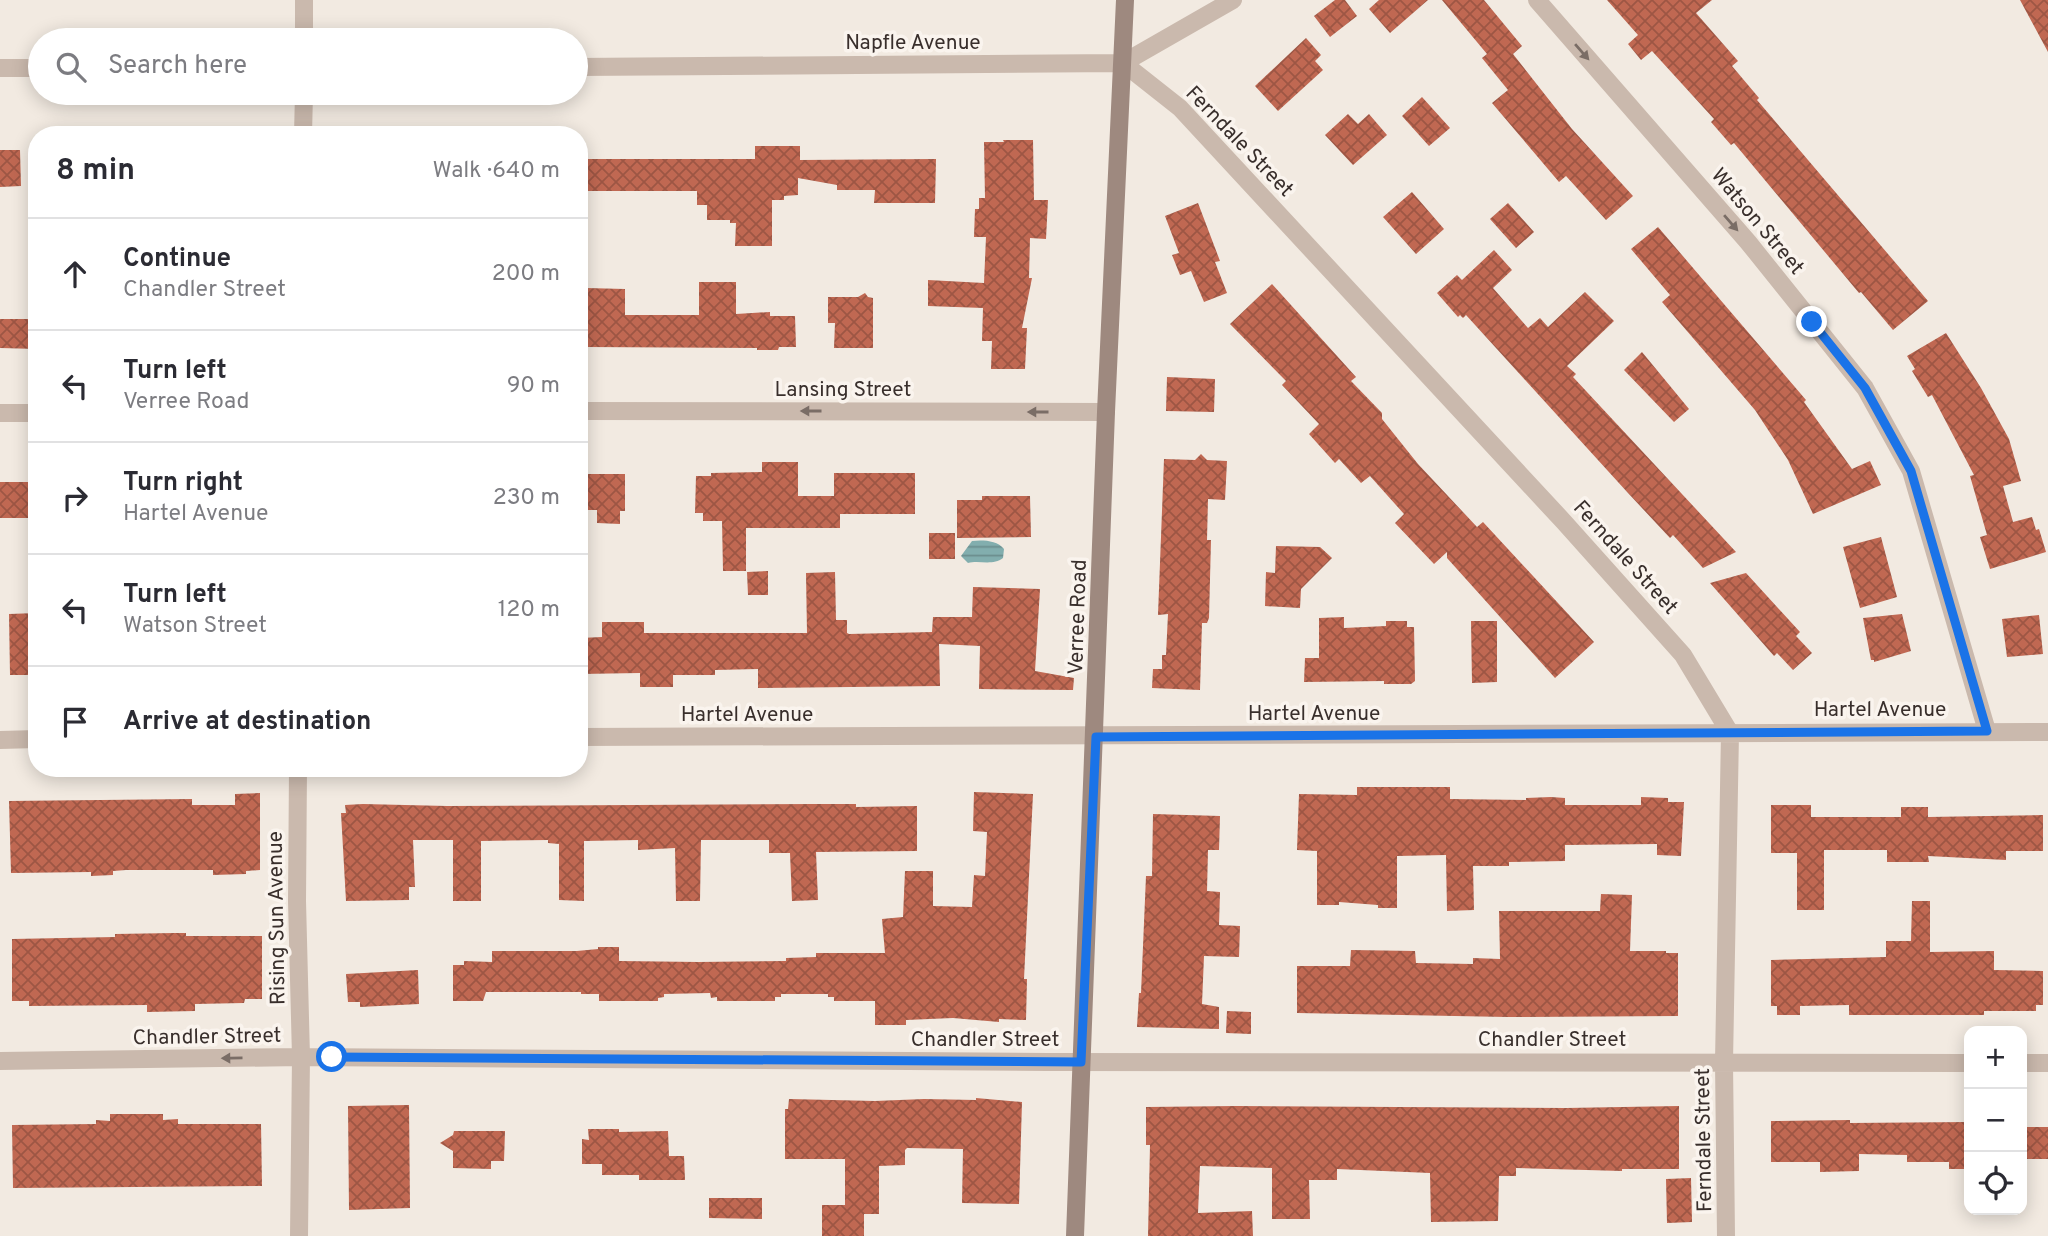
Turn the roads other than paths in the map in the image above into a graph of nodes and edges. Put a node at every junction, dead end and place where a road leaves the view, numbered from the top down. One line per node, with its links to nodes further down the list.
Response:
1 (304, 0): 5 (street)
2 (1125, 0): 6 (main road, Verree Road)
3 (1233, 0): 6 (street, Napfle Avenue)
4 (1537, 0): 16 (street, Watson Street, one-way to 16)
5 (304, 28)
6 (1123, 63): 7 (street, Napfle Avenue); 13 (main road, Verree Road); 18 (street, Ferndale Street)
7 (588, 66)
8 (0, 68): 9 (street)
9 (28, 68)
10 (304, 105): 11 (street)
11 (303, 126)
12 (588, 411): 13 (street, Lansing Street, one-way to 12)
13 (1106, 412): 20 (main road, Verree Road)
14 (0, 413): 15 (street)
15 (28, 413)
16 (1987, 731): 17 (street, Hartel Avenue); 18 (street, Hartel Avenue)
17 (2048, 732)
18 (1730, 733): 20 (street, Hartel Avenue); 27 (street, Ferndale Street)
19 (588, 737): 20 (street, Hartel Avenue)
20 (1096, 737): 26 (main road, Verree Road)
21 (28, 739): 22 (street)
22 (0, 740)
23 (298, 777): 24 (street, Rising Sun Avenue)
24 (301, 1057): 25 (street, Chandler Street, one-way to 25); 26 (street, Chandler Street); 31 (street, Rising Sun Avenue)
25 (0, 1061)
26 (1081, 1062): 27 (street, Chandler Street); 32 (main road, Verree Road)
27 (1724, 1062): 28 (street, Chandler Street); 33 (street, Ferndale Street)
28 (1964, 1063)
29 (2027, 1063): 30 (street)
30 (2048, 1063)
31 (299, 1236)
32 (1075, 1236)
33 (1726, 1236)

